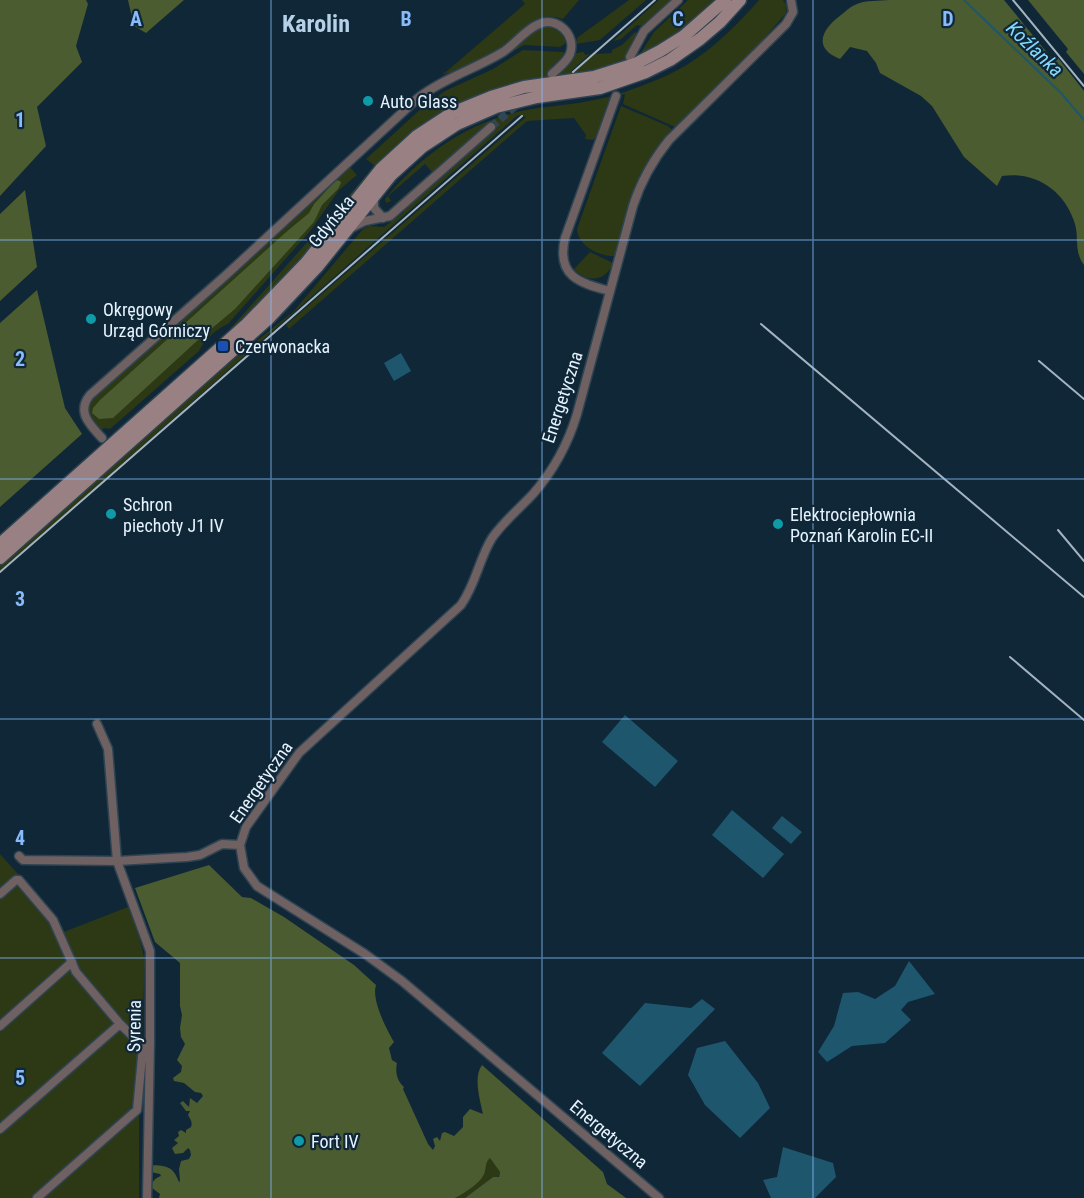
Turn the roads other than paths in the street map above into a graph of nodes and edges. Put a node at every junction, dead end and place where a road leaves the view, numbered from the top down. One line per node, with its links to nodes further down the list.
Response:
1 (678, 0): 4 (street)
2 (791, 0): 11 (street, Energetyczna)
3 (736, 1): 8 (main road, Gdyńska); 12 (main road, Gdyńska)
4 (630, 57)
5 (552, 74): 13 (street)
6 (616, 96): 11 (street)
7 (491, 127): 9 (street)
8 (375, 195): 9 (street); 10 (main road, Gdyńska)
9 (383, 218): 10 (street)
10 (349, 229): 16 (main road, Gdyńska)
11 (610, 291): 18 (street, Energetyczna)
12 (134, 426): 13 (street); 14 (main road, Gdyńska)
13 (102, 438): 14 (street)
14 (92, 463): 15 (main road, Gdyńska)
15 (0, 544)
16 (0, 558)
17 (97, 724): 20 (street, Syrenia)
18 (240, 845): 20 (street); 29 (street, Energetyczna)
19 (19, 856): 20 (street)
20 (117, 861): 25 (street, Syrenia)
21 (0, 894): 22 (street)
22 (72, 962): 23 (street); 24 (street)
23 (120, 1024): 25 (street); 26 (street)
24 (0, 1026)
25 (147, 1045): 27 (street); 28 (street, Syrenia)
26 (0, 1129)
27 (37, 1198)
28 (147, 1198)
29 (659, 1198)

